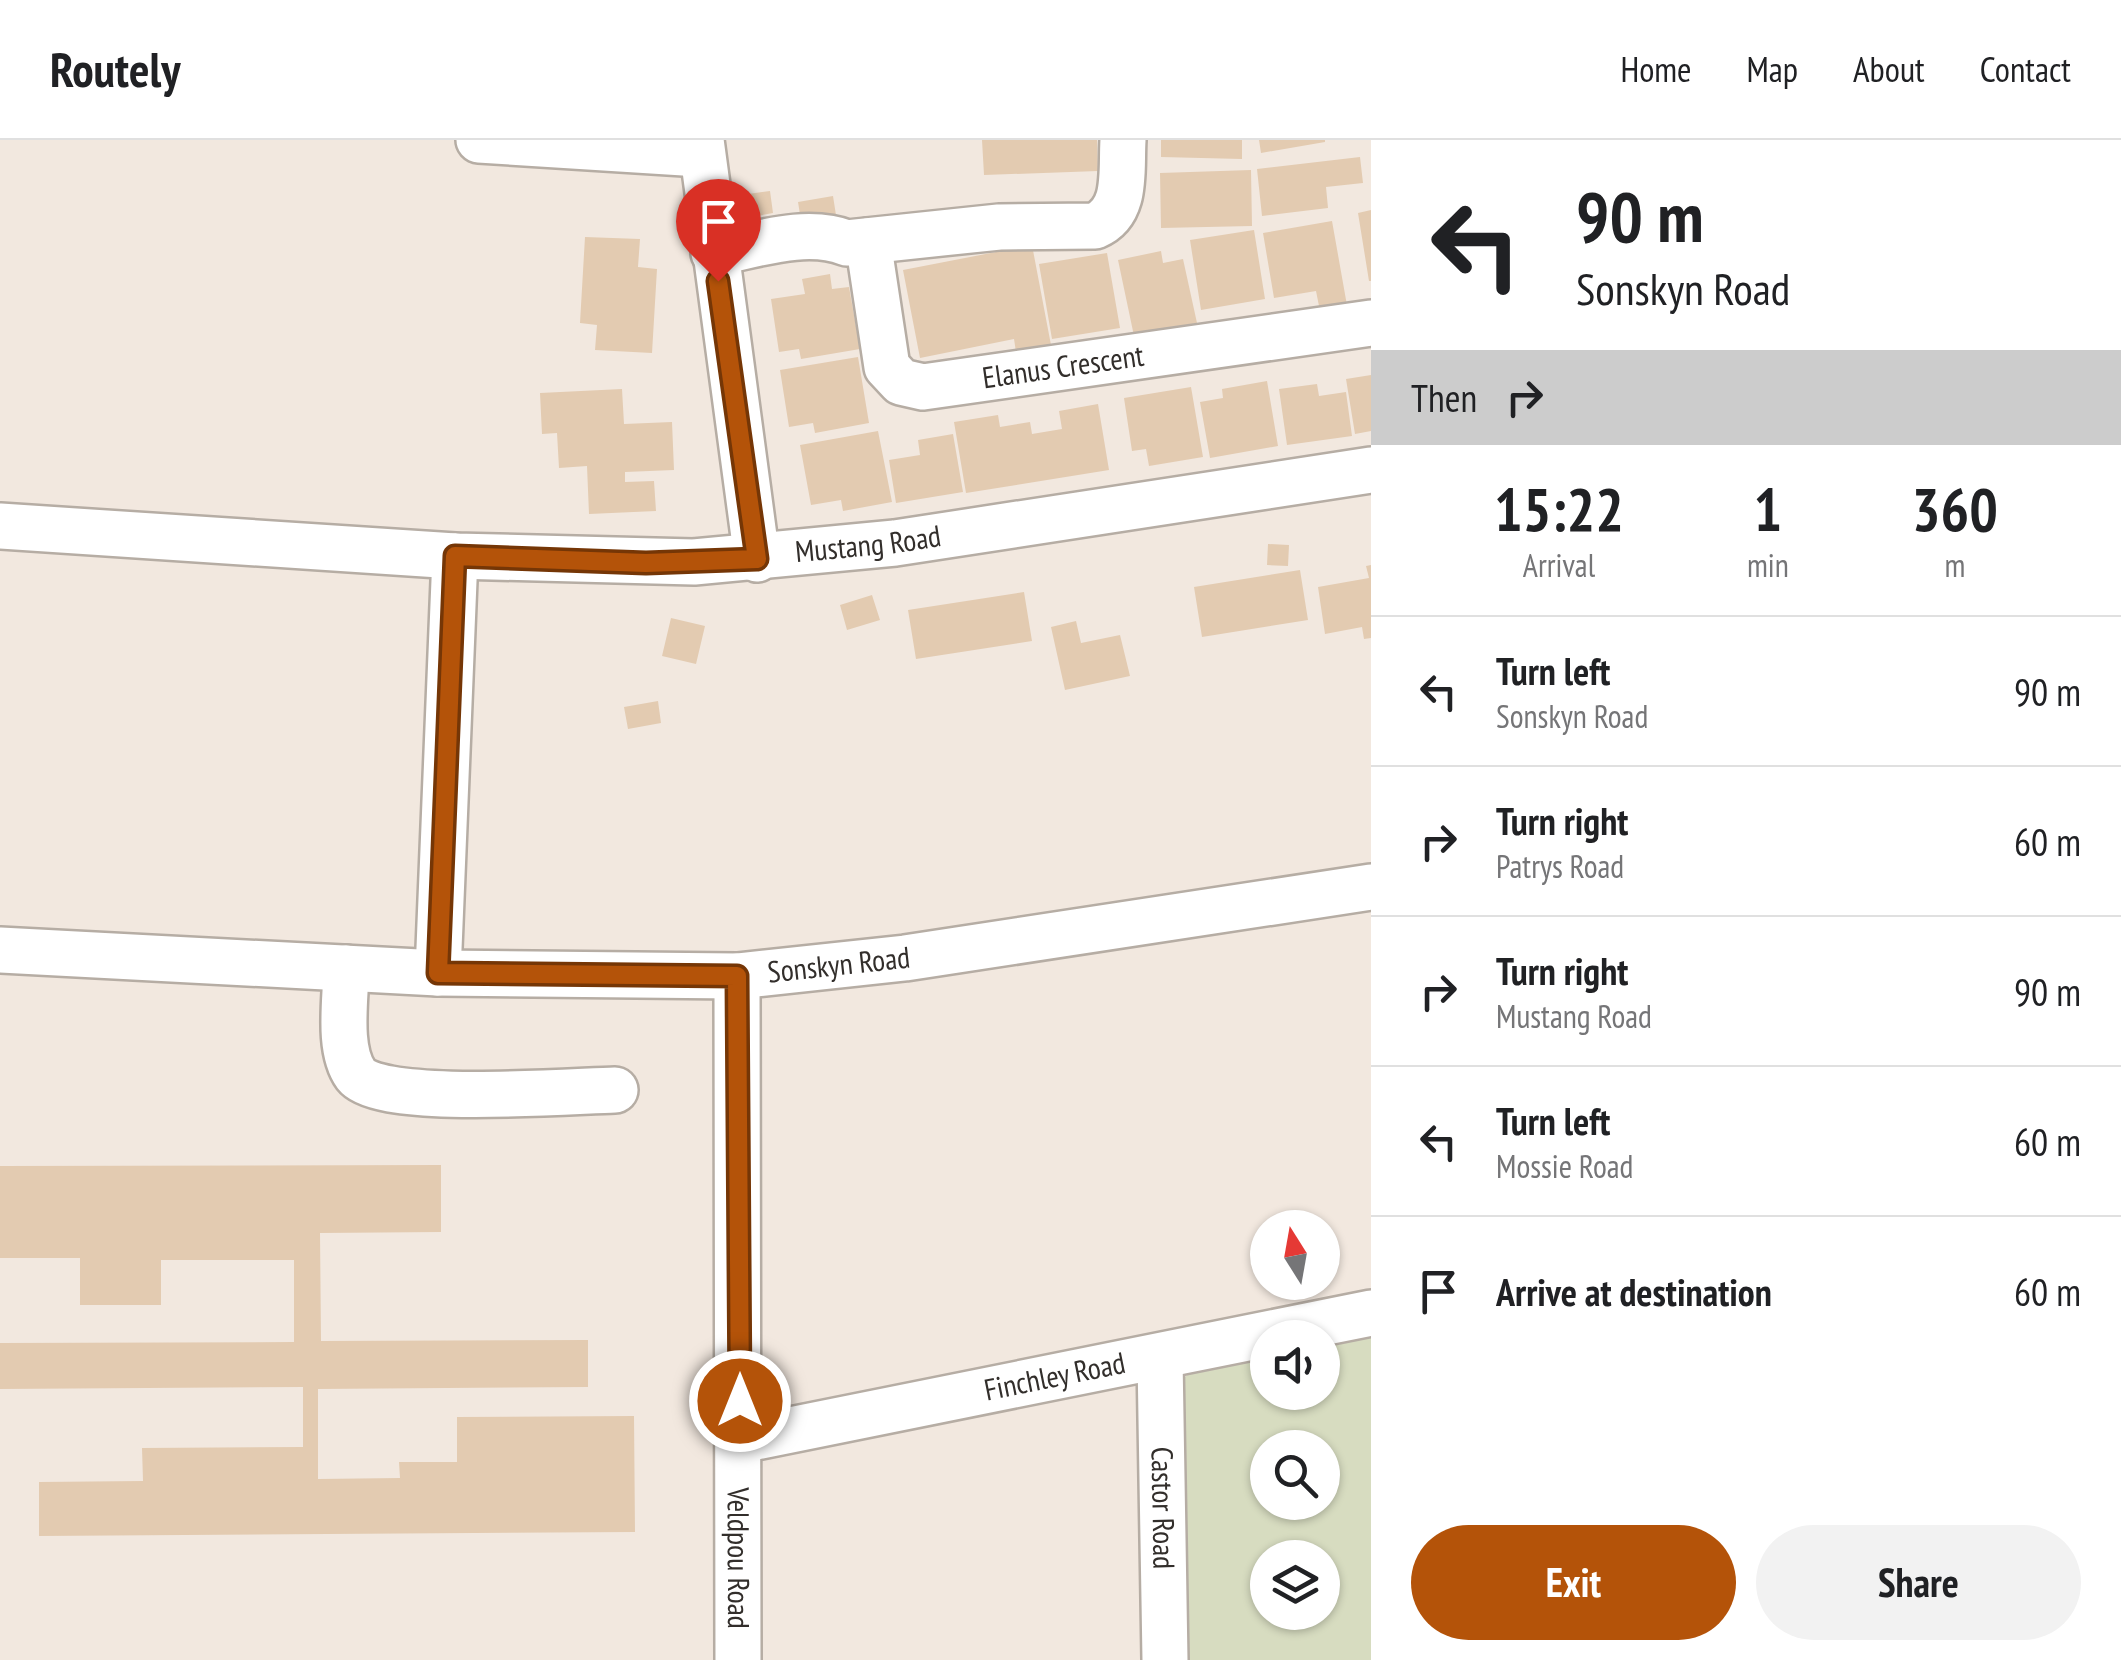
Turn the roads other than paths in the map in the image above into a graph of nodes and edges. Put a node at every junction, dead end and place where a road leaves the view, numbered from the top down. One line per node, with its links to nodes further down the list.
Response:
1 (480, 140): 3 (street)
2 (1123, 140): 4 (street)
3 (700, 147): 5 (street)
4 (857, 242): 5 (street); 6 (street, Elanus Crescent)
5 (716, 267): 10 (street)
6 (1371, 323)
7 (1371, 470): 10 (street, Mustang Road)
8 (0, 526): 9 (street, Mustang Road)
9 (455, 556): 10 (street, Mustang Road); 14 (street)
10 (757, 559)
11 (1371, 886): 15 (street, Sonskyn Road)
12 (0, 950): 13 (street, Sonskyn Road)
13 (346, 968): 14 (street, Sonskyn Road); 16 (street)
14 (438, 973): 15 (street, Sonskyn Road)
15 (737, 976): 19 (street, Veldpou Road)
16 (615, 1090)
17 (1371, 1313): 18 (street, Finchley Road)
18 (1160, 1358): 19 (street, Finchley Road); 21 (street, Castor Road)
19 (740, 1440): 20 (street, Veldpou Road)
20 (738, 1660)
21 (1165, 1660)

